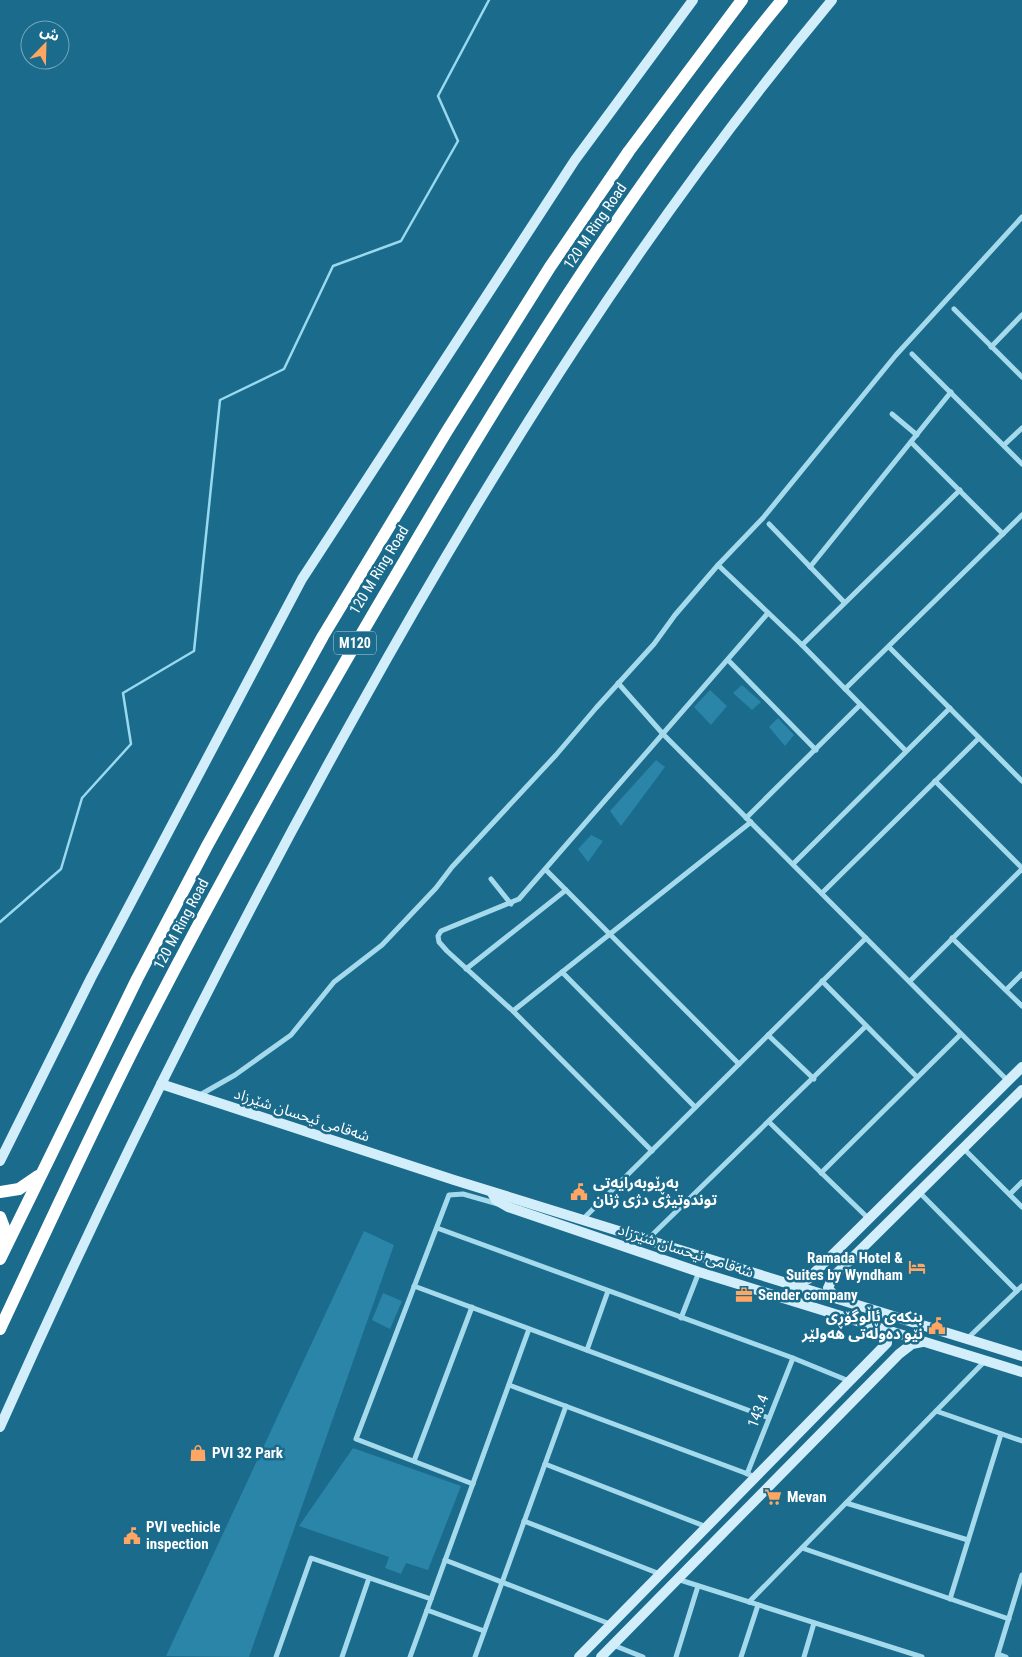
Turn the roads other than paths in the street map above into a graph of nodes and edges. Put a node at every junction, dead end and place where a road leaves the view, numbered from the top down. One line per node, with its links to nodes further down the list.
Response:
1 (694, 0): 74 (street)
2 (742, 0): 76 (highway, 120 M Ring Road / M120)
3 (782, 0): 104 (highway, 120 M Ring Road / M120)
4 (832, 0): 67 (street)
5 (1022, 218): 22 (street)
6 (954, 309): 8 (street)
7 (1022, 315): 8 (street)
8 (991, 347): 10 (street)
9 (912, 354): 11 (street)
10 (1022, 377)
11 (951, 392): 14 (street); 16 (street)
12 (892, 414): 14 (street)
13 (1022, 428): 16 (street)
14 (917, 435): 15 (street)
15 (911, 442): 18 (street); 23 (street)
16 (1004, 445): 17 (street)
17 (1022, 464)
18 (960, 490): 21 (street); 24 (street)
19 (1022, 515): 21 (street)
20 (769, 524): 23 (street)
21 (1003, 534): 27 (street)
22 (718, 565): 25 (street); 29 (street)
23 (810, 567): 24 (street)
24 (844, 602): 26 (street)
25 (768, 613): 26 (street); 28 (street)
26 (802, 645): 30 (street)
27 (889, 647): 30 (street); 32 (street)
28 (728, 660): 33 (street); 35 (street)
29 (618, 683): 33 (street); 69 (street)
30 (845, 689): 31 (street)
31 (860, 705): 35 (street); 36 (street)
32 (950, 708): 34 (street); 36 (street)
33 (663, 734): 39 (street); 43 (street)
34 (979, 738): 37 (street); 38 (street)
35 (816, 750): 39 (street)
36 (906, 751): 41 (street)
37 (935, 781): 42 (street); 46 (street)
38 (1022, 781)
39 (746, 818): 40 (street)
40 (751, 822): 41 (street); 48 (street)
41 (793, 864): 46 (street)
42 (1022, 868): 50 (street)
43 (546, 870): 45 (street); 47 (street)
44 (491, 879): 47 (street)
45 (566, 890): 48 (street); 51 (street)
46 (822, 893): 49 (street)
47 (511, 904): 51 (street)
48 (610, 934): 52 (street); 62 (street)
49 (866, 938): 54 (street); 55 (street)
50 (952, 938): 55 (street); 56 (street)
51 (466, 969): 58 (street)
52 (562, 972): 58 (street); 70 (street)
53 (1022, 974): 56 (street)
54 (822, 981): 59 (street); 61 (street)
55 (910, 981): 60 (street)
56 (1006, 990): 57 (street)
57 (1022, 1006)
58 (513, 1011): 73 (street)
59 (866, 1026): 64 (street); 65 (street)
60 (961, 1034): 64 (street); 66 (street)
61 (768, 1035): 62 (street); 65 (street)
62 (739, 1064): 70 (street)
63 (1022, 1067): 66 (street)
64 (917, 1077): 75 (street)
65 (814, 1079): 71 (street)
66 (1008, 1081): 85 (street)
67 (161, 1084): 69 (street, شەقامی ئیحسان شێرزاد); 120 (street)
68 (1022, 1090): 72 (street)
69 (198, 1096): 79 (street, شەقامی ئیحسان شێرزاد)
70 (695, 1107): 73 (street)
71 (769, 1122): 75 (street); 88 (street)
72 (963, 1148): 80 (street); 81 (street)
73 (652, 1151): 86 (street)
74 (0, 1161)
75 (821, 1172): 85 (street)
76 (40, 1175): 78 (highway); 89 (highway, 120 M Ring Road / M120)
77 (1022, 1182): 81 (street)
78 (0, 1192)
79 (490, 1192): 82 (street, شەقامی ئیحسان شێرزاد); 86 (street, شەقامی ئیحسان شێرزاد)
80 (919, 1192): 93 (street); 99 (street)
81 (1010, 1194): 83 (street)
82 (508, 1207): 87 (street); 92 (street, شەقامی ئیحسان شێرزاد)
83 (1022, 1207)
84 (0, 1217): 89 (highway)
85 (869, 1219): 90 (street)
86 (582, 1220): 88 (street, شەقامی ئیحسان شێرزاد)
87 (436, 1228): 96 (street); 98 (street)
88 (648, 1240): 91 (street, شەقامی ئیحسان شێرزاد)
89 (2, 1254)
90 (821, 1267): 93 (street); 95 (street)
91 (736, 1268): 94 (street); 95 (street, شەقامی ئیحسان شێرزاد)
92 (699, 1272): 94 (street, شەقامی ئیحسان شێرزاد); 102 (street)
93 (833, 1278): 100 (street)
94 (731, 1282): 103 (street, شەقامی ئیحسان شێرزاد)
95 (793, 1285): 100 (street, شەقامی ئیحسان شێرزاد)
96 (414, 1286): 101 (street); 123 (street)
97 (1022, 1286): 99 (street)
98 (608, 1291): 102 (street); 109 (street)
99 (1017, 1291): 106 (street)
100 (839, 1300): 106 (street, شەقامی ئیحسان شێرزاد)
101 (472, 1307): 105 (street); 123 (street)
102 (681, 1318): 112 (street)
103 (876, 1327): 107 (street, شەقامی ئیحسان شێرزاد); 108 (street)
104 (0, 1329)
105 (529, 1329): 109 (street); 116 (street)
106 (967, 1340): 111 (street, شەقامی ئیحسان شێرزاد)
107 (924, 1342): 110 (street); 113 (street, شەقامی ئیحسان شێرزاد)
108 (888, 1343): 110 (street); 115 (street)
109 (587, 1350): 119 (street)
110 (899, 1354): 133 (street)
111 (1022, 1356)
112 (793, 1358): 115 (street); 119 (street, 143.4)
113 (986, 1361): 114 (street, شەقامی ئیحسان شێرزاد); 118 (street)
114 (1022, 1372)
115 (850, 1382): 125 (street)
116 (509, 1385): 117 (street); 126 (street)
117 (566, 1406): 124 (street); 125 (street)
118 (936, 1411): 121 (street); 127 (street)
119 (769, 1418): 125 (street, 143.4)
120 (0, 1427)
121 (1000, 1434): 122 (street); 130 (street)
122 (1022, 1441)
123 (414, 1461): 126 (street)
124 (545, 1464): 128 (street); 129 (street)
125 (752, 1476): 129 (street)
126 (473, 1484): 134 (street)
127 (846, 1503): 130 (street); 132 (street)
128 (524, 1521): 135 (street); 139 (street)
129 (707, 1527): 131 (street)
130 (968, 1540): 142 (street)
131 (688, 1546): 133 (street); 135 (street)
132 (802, 1548): 142 (street); 143 (street)
133 (699, 1557): 138 (street)
134 (445, 1560): 139 (street); 141 (street)
135 (660, 1574): 148 (street)
136 (1022, 1575): 146 (street)
137 (369, 1578): 141 (street); 152 (street); 153 (street)
138 (677, 1579): 140 (street); 150 (street)
139 (502, 1582): 148 (street); 149 (street)
140 (698, 1586): 143 (street); 159 (street)
141 (431, 1599): 145 (street)
142 (950, 1599): 146 (street)
143 (749, 1602): 144 (street)
144 (758, 1605): 147 (street); 160 (street)
145 (427, 1610): 149 (street); 154 (street)
146 (1009, 1619): 151 (street)
147 (814, 1623): 161 (street); 162 (street)
148 (611, 1625): 156 (street)
149 (484, 1631): 155 (street)
150 (610, 1650): 157 (street); 158 (street)
151 (997, 1656): 163 (street)
152 (276, 1657)
153 (342, 1657)
154 (410, 1657)
155 (474, 1657)
156 (579, 1657)
157 (600, 1657)
158 (643, 1657)
159 (676, 1657)
160 (741, 1657)
161 (804, 1657)
162 (922, 1657)
163 (1006, 1657)

